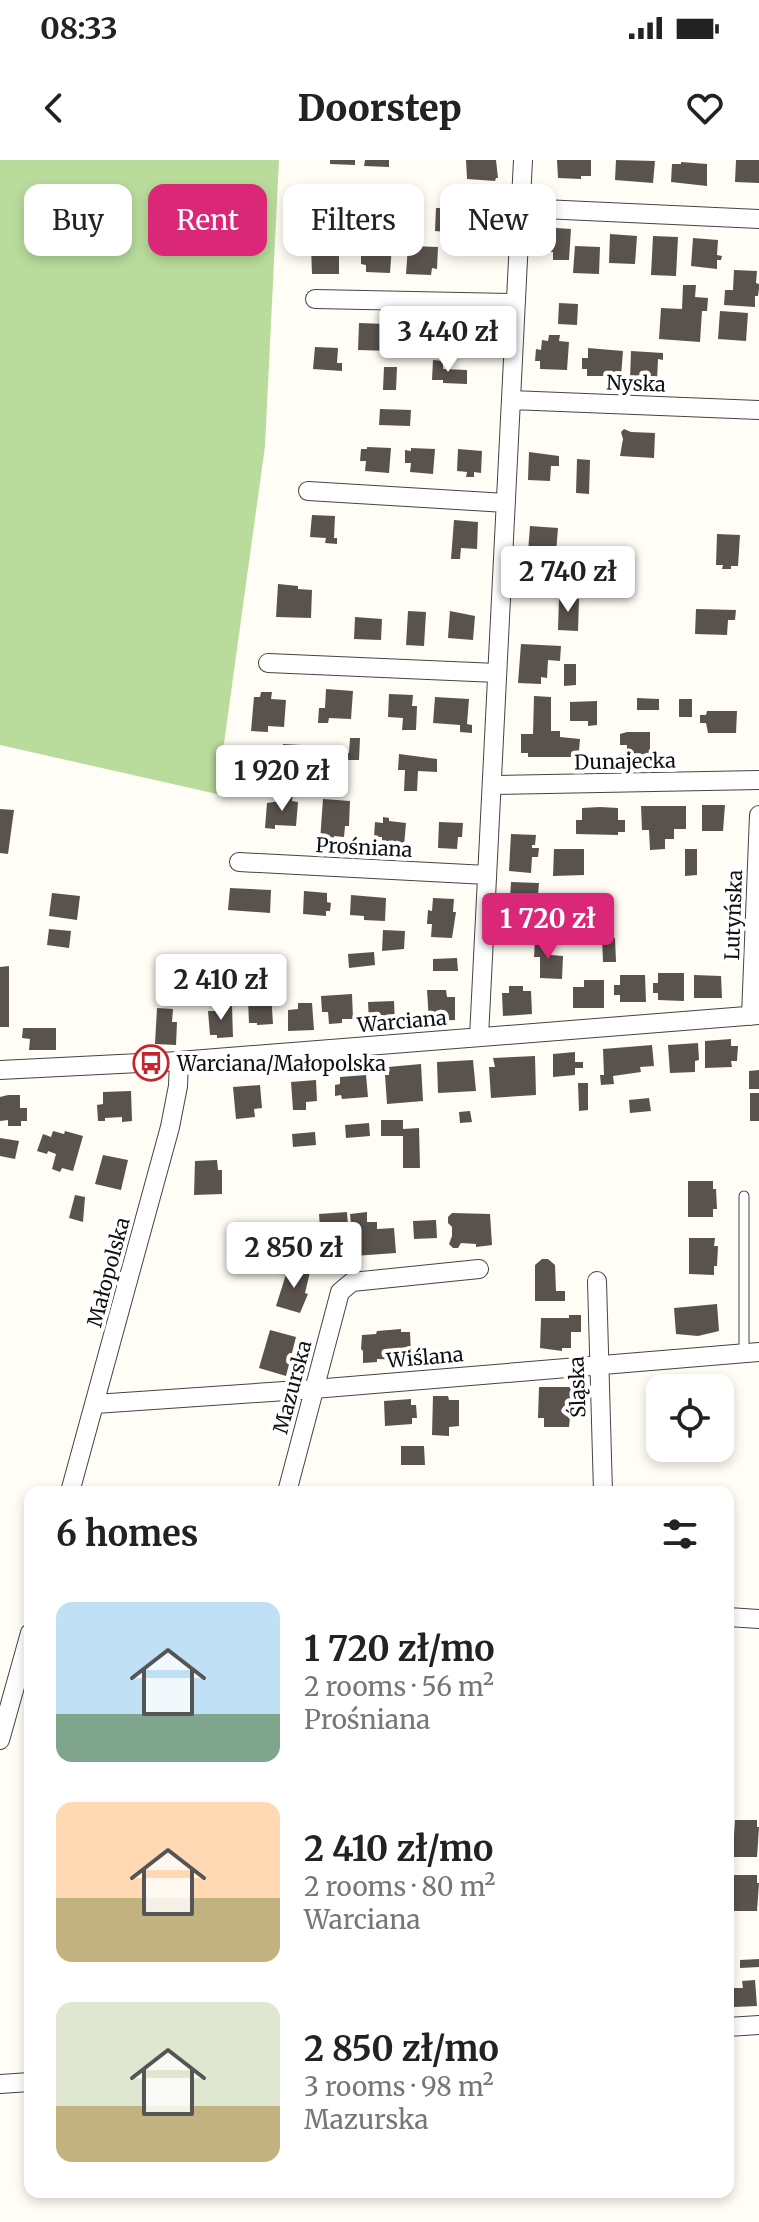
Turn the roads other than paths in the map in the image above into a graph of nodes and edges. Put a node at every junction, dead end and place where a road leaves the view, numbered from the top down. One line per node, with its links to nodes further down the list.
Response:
1 (523, 160): 2 (street)
2 (522, 184)
3 (556, 210): 4 (street)
4 (759, 219)
5 (518, 256): 7 (street)
6 (315, 299): 7 (street)
7 (516, 303): 8 (street)
8 (511, 400): 9 (street, Nyska); 11 (street)
9 (759, 410)
10 (308, 491): 11 (street)
11 (506, 503): 13 (street)
12 (268, 663): 13 (street)
13 (497, 673): 15 (street)
14 (759, 780): 15 (street, Dunajecka)
15 (492, 785): 18 (street)
16 (759, 815): 19 (street, Lutyńska)
17 (239, 862): 18 (street, Prośniana)
18 (487, 875): 20 (street)
19 (755, 1015): 20 (street, Warciana)
20 (479, 1037): 21 (street, Warciana)
21 (179, 1061): 22 (street, Warciana); 29 (street, Małopolska)
22 (0, 1070)
23 (744, 1196): 26 (lane)
24 (479, 1269): 28 (street, Mazurska)
25 (597, 1281): 27 (street, Śląska)
26 (752, 1352): 27 (street, Wiślana)
27 (598, 1365): 28 (street, Wiślana); 32 (street, Śląska)
28 (314, 1389): 29 (street, Wiślana); 31 (street, Mazurska)
29 (95, 1404): 30 (street, Małopolska)
30 (72, 1486)
31 (289, 1486)
32 (603, 1486)
33 (734, 1617): 34 (street)
34 (759, 1619)
35 (24, 1654): 36 (street)
36 (0, 1740)
37 (759, 2025): 38 (street)
38 (734, 2027)
39 (24, 2082): 40 (street)
40 (0, 2084)

